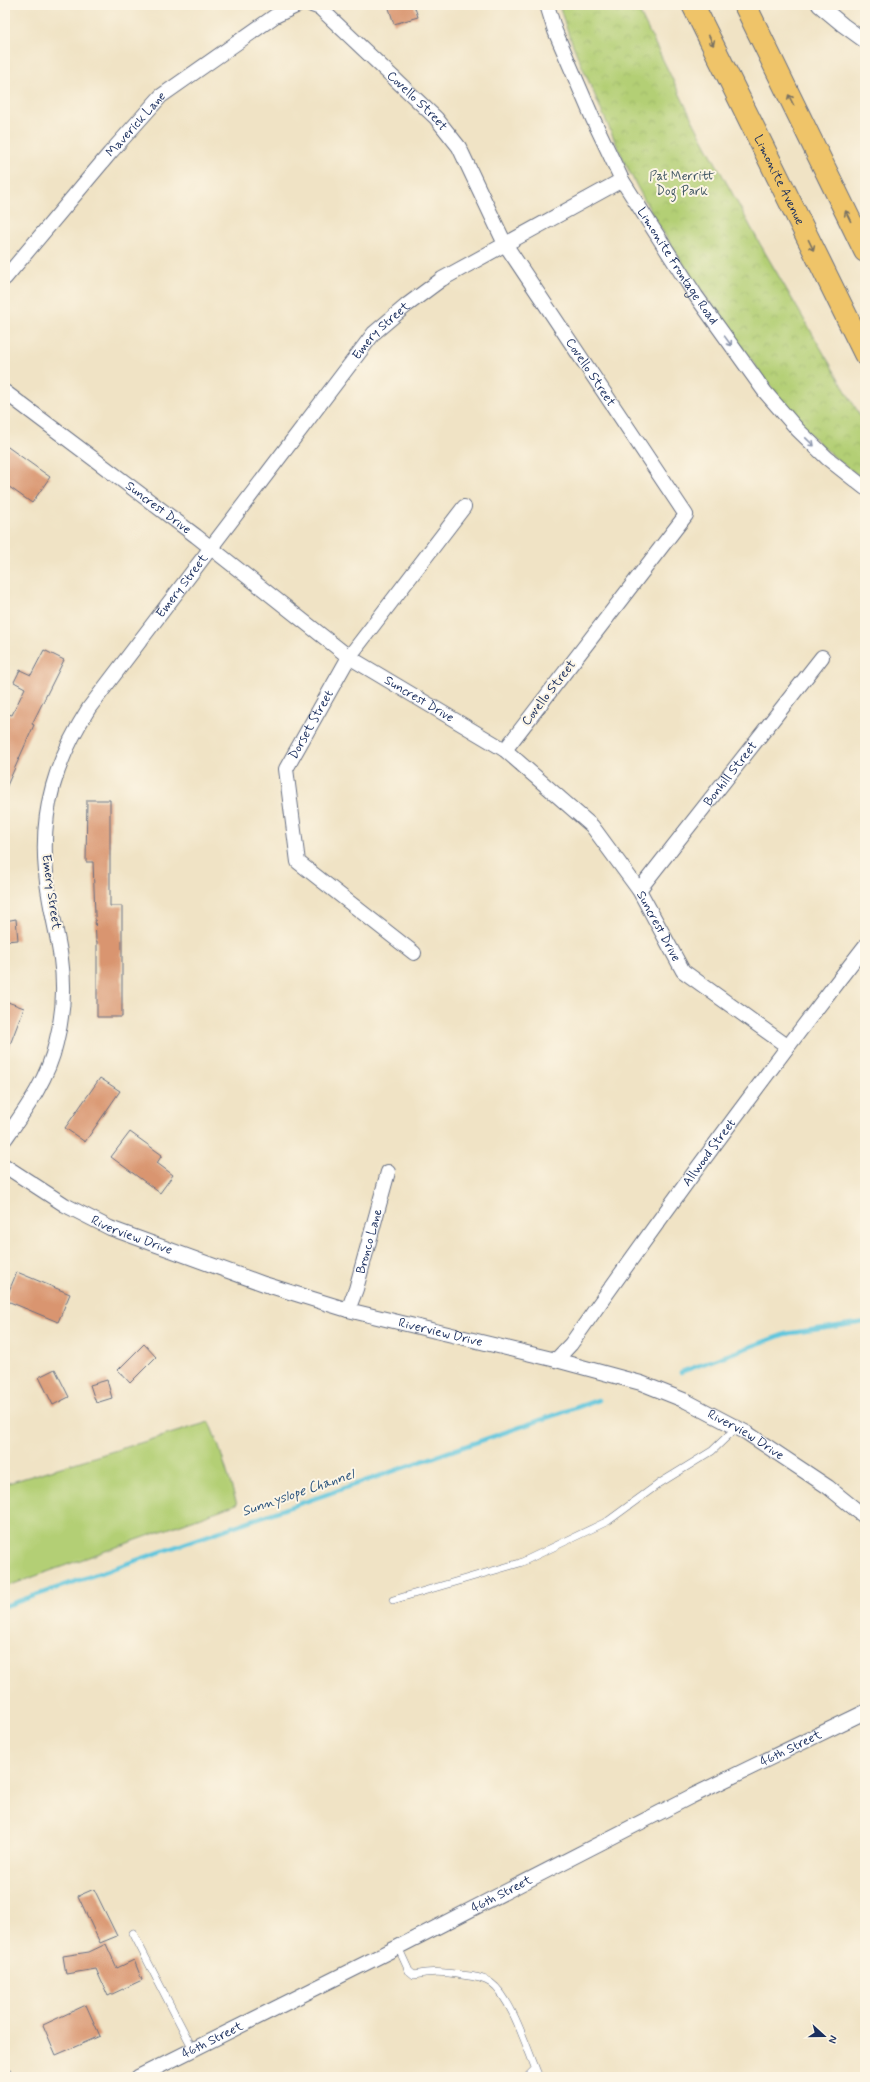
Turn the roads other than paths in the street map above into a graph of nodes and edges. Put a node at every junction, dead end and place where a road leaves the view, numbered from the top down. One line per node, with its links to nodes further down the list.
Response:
1 (298, 5): 11 (street, Maverick Lane)
2 (312, 5): 9 (street, Covello Street)
3 (547, 5): 8 (street, Limonite Frontage Road)
4 (693, 5): 12 (main road, Limonite Avenue, one-way to 12)
5 (745, 5): 10 (main road, one-way to 5)
6 (820, 5): 7 (street)
7 (865, 41)
8 (622, 180): 9 (street, Emery Street); 14 (street, Limonite Frontage Road, one-way to 14)
9 (506, 244): 16 (street, Emery Street); 19 (street, Covello Street)
10 (865, 251)
11 (5, 278)
12 (865, 354)
13 (5, 392): 16 (street, Suncrest Drive)
14 (865, 488)
15 (464, 507): 18 (street, Dorset Street)
16 (209, 548): 18 (street, Suncrest Drive); 24 (street, Emery Street)
17 (822, 656): 20 (street, Bonhill Street)
18 (349, 657): 19 (street, Suncrest Drive); 22 (street, Dorset Street)
19 (505, 750): 20 (street, Suncrest Drive)
20 (639, 890): 23 (street, Suncrest Drive)
21 (865, 946): 23 (street, Allwood Street)
22 (414, 953)
23 (787, 1046): 28 (street, Allwood Street)
24 (5, 1138)
25 (5, 1166): 27 (street, Riverview Drive)
26 (388, 1172): 27 (street, Bronco Lane)
27 (348, 1310): 28 (street, Riverview Drive)
28 (556, 1360): 29 (street, Riverview Drive)
29 (737, 1427): 30 (street, Riverview Drive); 31 (lane)
30 (865, 1517)
31 (393, 1600)
32 (865, 1712): 34 (street, 46th Street)
33 (133, 1933): 35 (lane)
34 (398, 1947): 35 (street, 46th Street); 37 (lane)
35 (193, 2049): 39 (street, 46th Street)
36 (5, 2067): 38 (lane)
37 (535, 2069): 40 (lane); 41 (lane)
38 (10, 2077)
39 (138, 2077)
40 (527, 2077)
41 (539, 2077)

